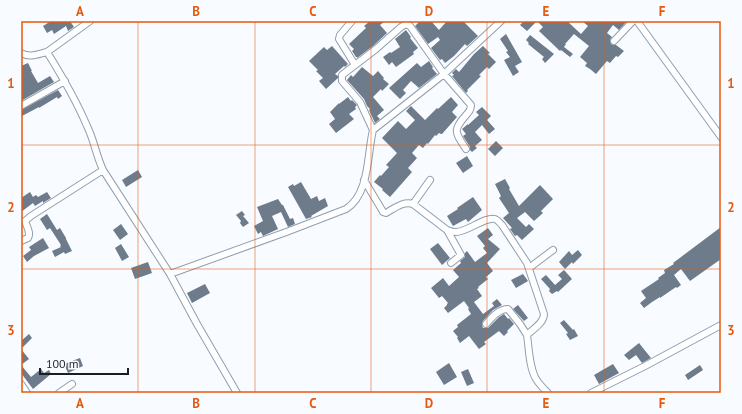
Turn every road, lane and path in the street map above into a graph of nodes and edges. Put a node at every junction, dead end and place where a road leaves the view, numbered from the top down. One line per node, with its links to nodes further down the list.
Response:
1 (90, 21): 7 (street)
2 (352, 21): 9 (street)
3 (501, 21): 10 (street)
4 (633, 21): 6 (street)
5 (637, 21): 14 (street)
6 (614, 41)
7 (47, 52): 8 (street); 11 (street)
8 (21, 54)
9 (355, 65): 10 (street); 13 (street)
10 (444, 74): 13 (street); 15 (street)
11 (65, 82): 12 (street); 16 (street)
12 (21, 106)
13 (373, 130): 17 (street)
14 (721, 137)
15 (466, 148)
16 (103, 170): 20 (street); 26 (street)
17 (364, 180): 19 (street); 26 (street)
18 (430, 180): 19 (street)
19 (413, 204): 21 (street)
20 (23, 218): 22 (street)
21 (447, 230): 24 (street); 25 (street)
22 (21, 241)
23 (553, 250): 25 (street)
24 (451, 263)
25 (529, 268): 29 (street)
26 (170, 274): 35 (street)
27 (486, 324): 29 (street)
28 (721, 325): 32 (street)
29 (527, 335): 36 (street)
30 (21, 384): 33 (street)
31 (72, 384): 34 (street)
32 (594, 392)
33 (27, 393)
34 (59, 393)
35 (237, 393)
36 (548, 393)

